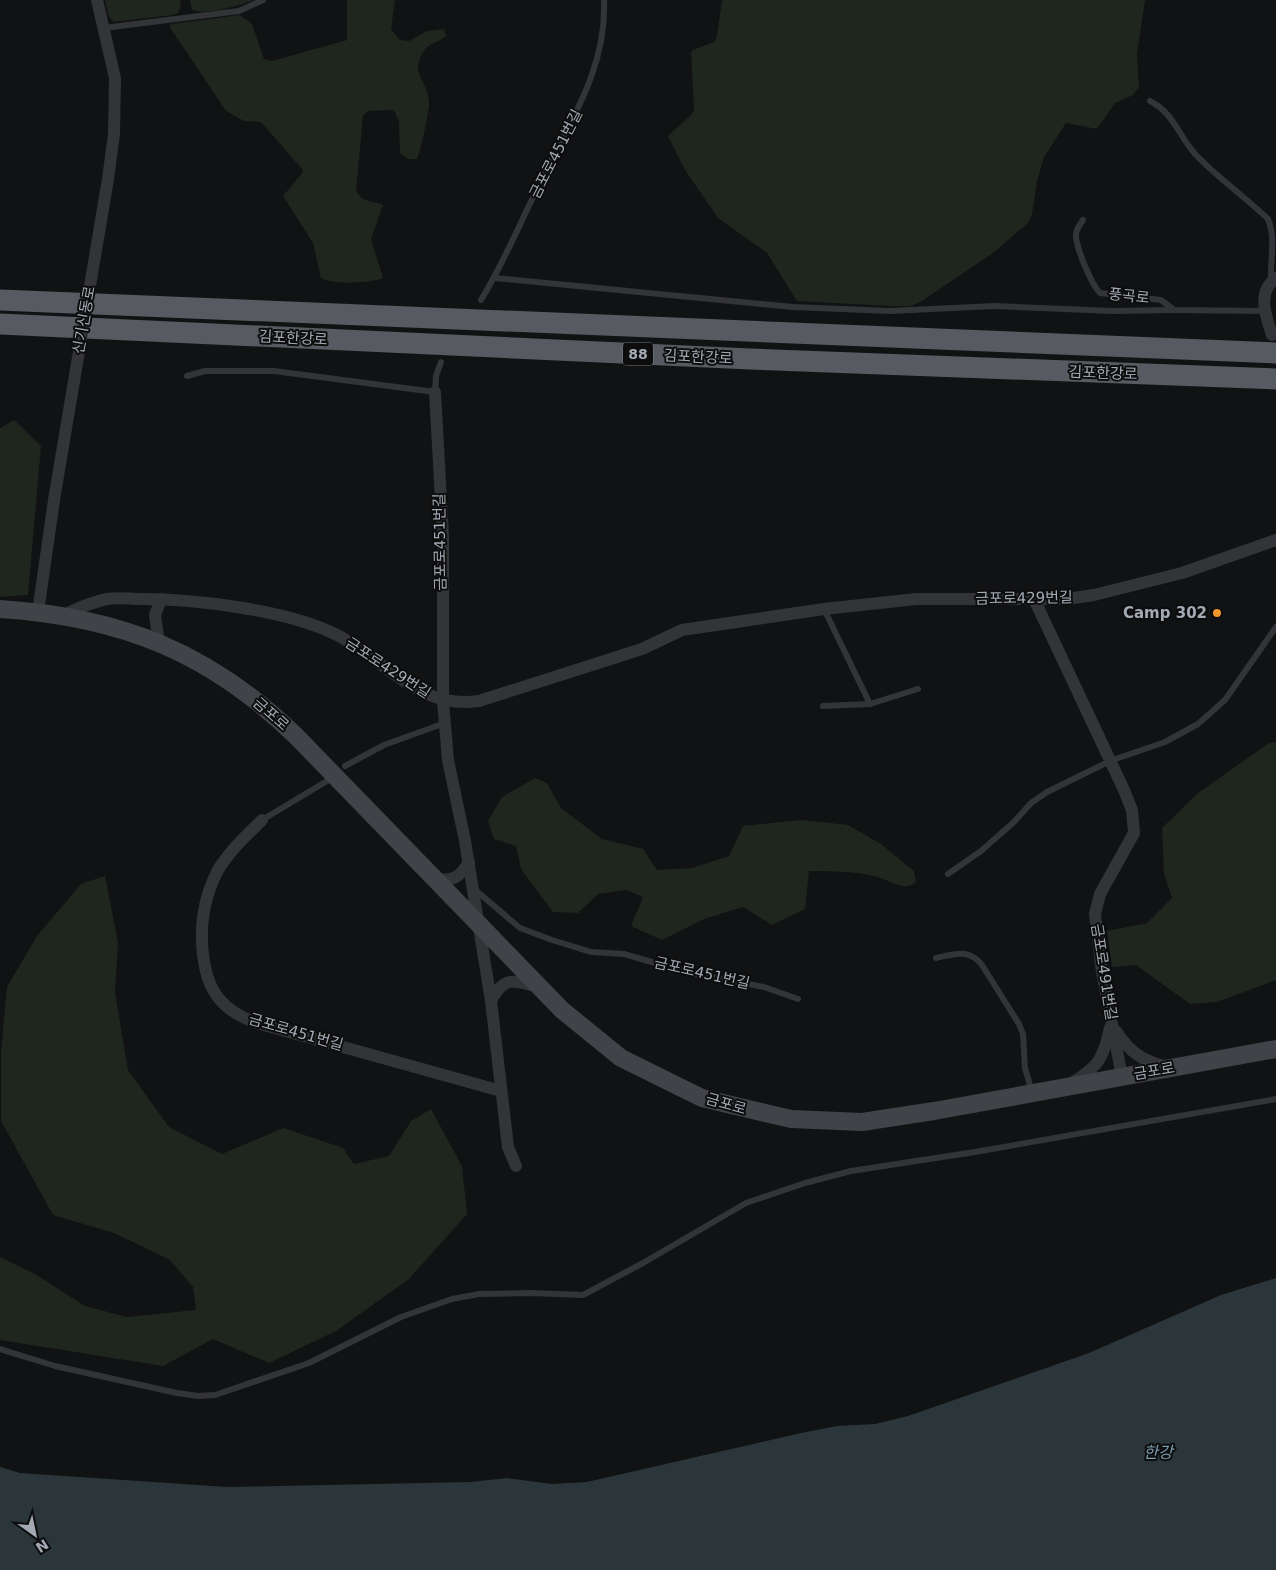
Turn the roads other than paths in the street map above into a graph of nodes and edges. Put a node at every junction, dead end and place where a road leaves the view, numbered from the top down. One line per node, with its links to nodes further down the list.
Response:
1 (97, 0): 4 (street, 신기신동로)
2 (263, 0): 4 (lane)
3 (604, 0): 7 (lane, 금포로451번길)
4 (104, 28): 23 (street, 신기신동로, bridge)
5 (1150, 101): 8 (lane)
6 (1083, 220): 11 (lane, 풍곡로)
7 (495, 278): 10 (lane, 금포로451번길); 11 (lane)
8 (1274, 280): 13 (street)
9 (0, 300): 13 (highway, 김포한강로 / 88)
10 (481, 300)
11 (1174, 310): 13 (lane, 풍곡로)
12 (0, 324): 16 (highway, 김포한강로 / 88)
13 (1271, 329)
14 (441, 362): 17 (lane, 금포로451번길)
15 (187, 376): 17 (lane)
16 (1276, 378)
17 (435, 392): 28 (street, 금포로451번길)
18 (1276, 540): 20 (street, 금포로429번길)
19 (161, 599): 24 (street, 금포로429번길); 26 (street); 28 (street, 금포로429번길)
20 (1035, 601): 22 (street, 금포로429번길); 32 (street, 금포로491번길)
21 (0, 609): 23 (main road, 금포로)
22 (824, 609): 28 (street, 금포로429번길); 29 (lane)
23 (38, 612): 24 (main road, 금포로)
24 (64, 615): 26 (main road, 금포로)
25 (1276, 627): 32 (lane)
26 (159, 644): 38 (main road, 금포로)
27 (918, 689): 29 (lane)
28 (443, 701): 31 (street, 금포로451번길)
29 (870, 704): 30 (lane)
30 (824, 706)
31 (445, 724): 33 (lane); 36 (street, 금포로451번길)
32 (1110, 761): 37 (lane); 45 (street, 금포로491번길)
33 (346, 766)
34 (327, 781): 35 (lane, 금포로451번길)
35 (262, 820): 50 (street, 금포로451번길)
36 (468, 862): 38 (street); 39 (street, 금포로451번길)
37 (948, 874)
38 (433, 878): 40 (main road, 금포로)
39 (473, 888): 40 (street, 금포로451번길); 43 (lane, 금포로451번길)
40 (479, 925): 42 (main road, 금포로); 44 (street)
41 (936, 958): 51 (lane)
42 (538, 987): 44 (street); 51 (main road, 금포로)
43 (798, 999)
44 (491, 1001): 50 (street)
45 (1111, 1023): 47 (street); 48 (street, 금포로491번길); 49 (street)
46 (1276, 1049): 47 (main road, 금포로)
47 (1172, 1068): 48 (main road, 금포로)
48 (1122, 1077): 49 (main road, 금포로)
49 (1065, 1087): 51 (main road, 금포로)
50 (501, 1091): 53 (street)
51 (1033, 1093)
52 (1276, 1099): 54 (lane)
53 (516, 1166)
54 (0, 1349)

